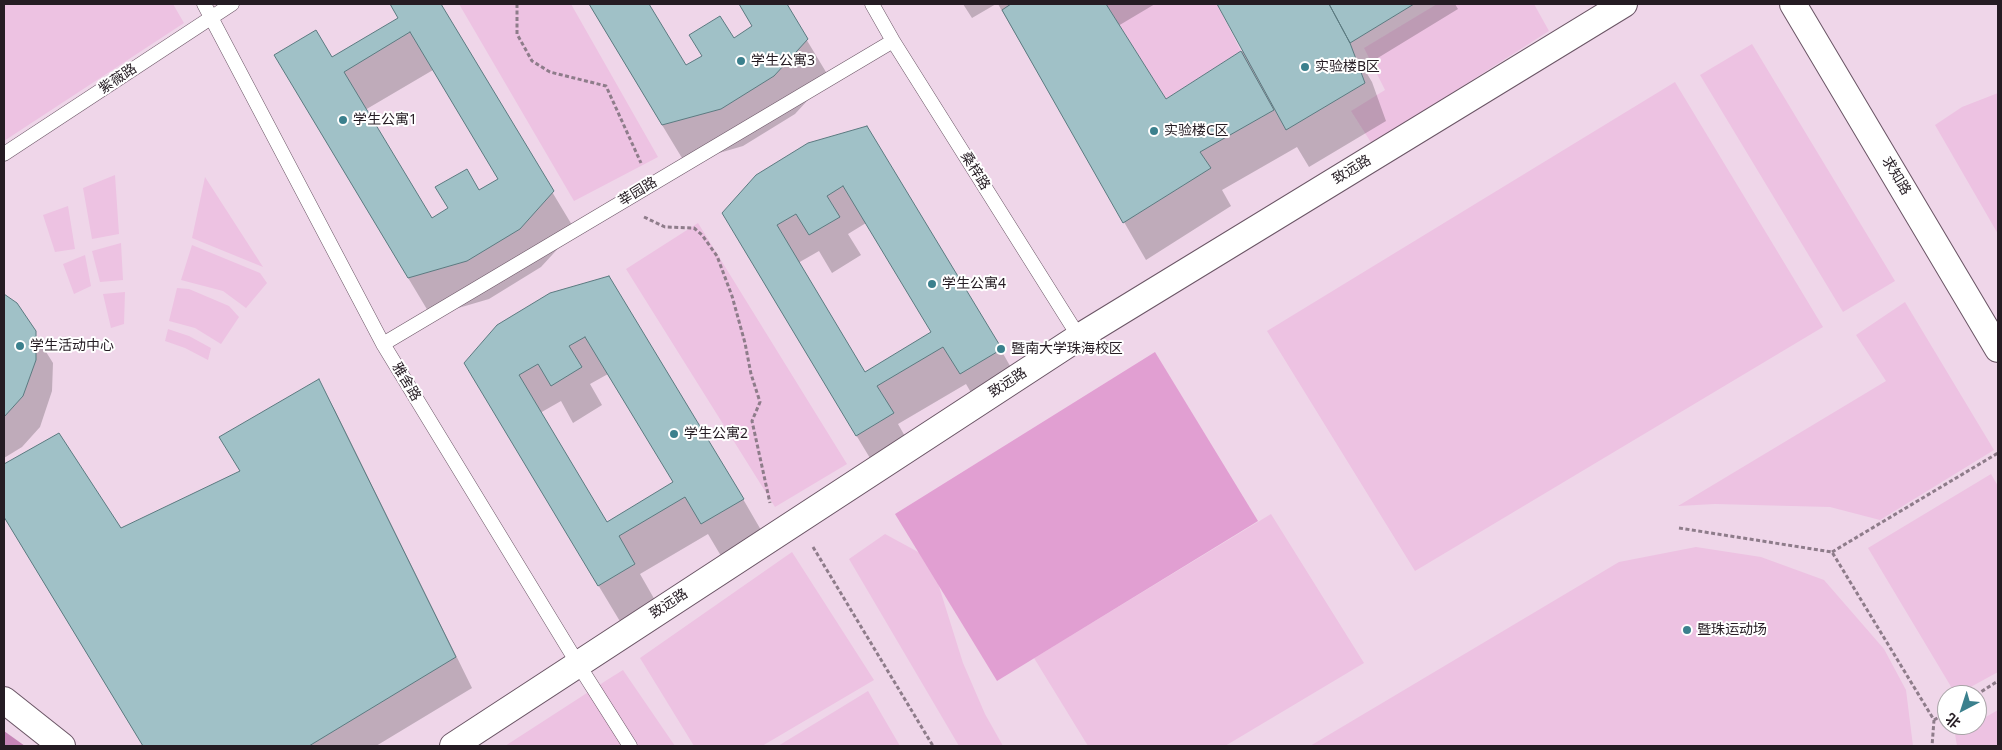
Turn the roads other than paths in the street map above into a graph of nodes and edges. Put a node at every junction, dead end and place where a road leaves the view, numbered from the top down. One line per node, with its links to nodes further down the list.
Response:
1 (204, 4): 6 (lane, 雅舍路)
2 (232, 4): 6 (lane, 紫薇路)
3 (872, 4): 7 (lane, 桑梓路)
4 (1624, 4): 9 (street, 致远路)
5 (1793, 4): 11 (street, 求知路)
6 (211, 16): 8 (lane, 紫薇路); 10 (lane, 雅舍路)
7 (893, 41): 9 (lane, 桑梓路); 10 (lane, 莘园路)
8 (4, 154)
9 (1079, 337): 12 (street, 致远路)
10 (383, 344): 12 (lane, 雅舍路)
11 (1998, 349)
12 (578, 664): 15 (street, 致远路); 16 (lane, 雅舍路)
13 (4, 700): 14 (street)
14 (62, 746)
15 (452, 746)
16 (630, 746)

